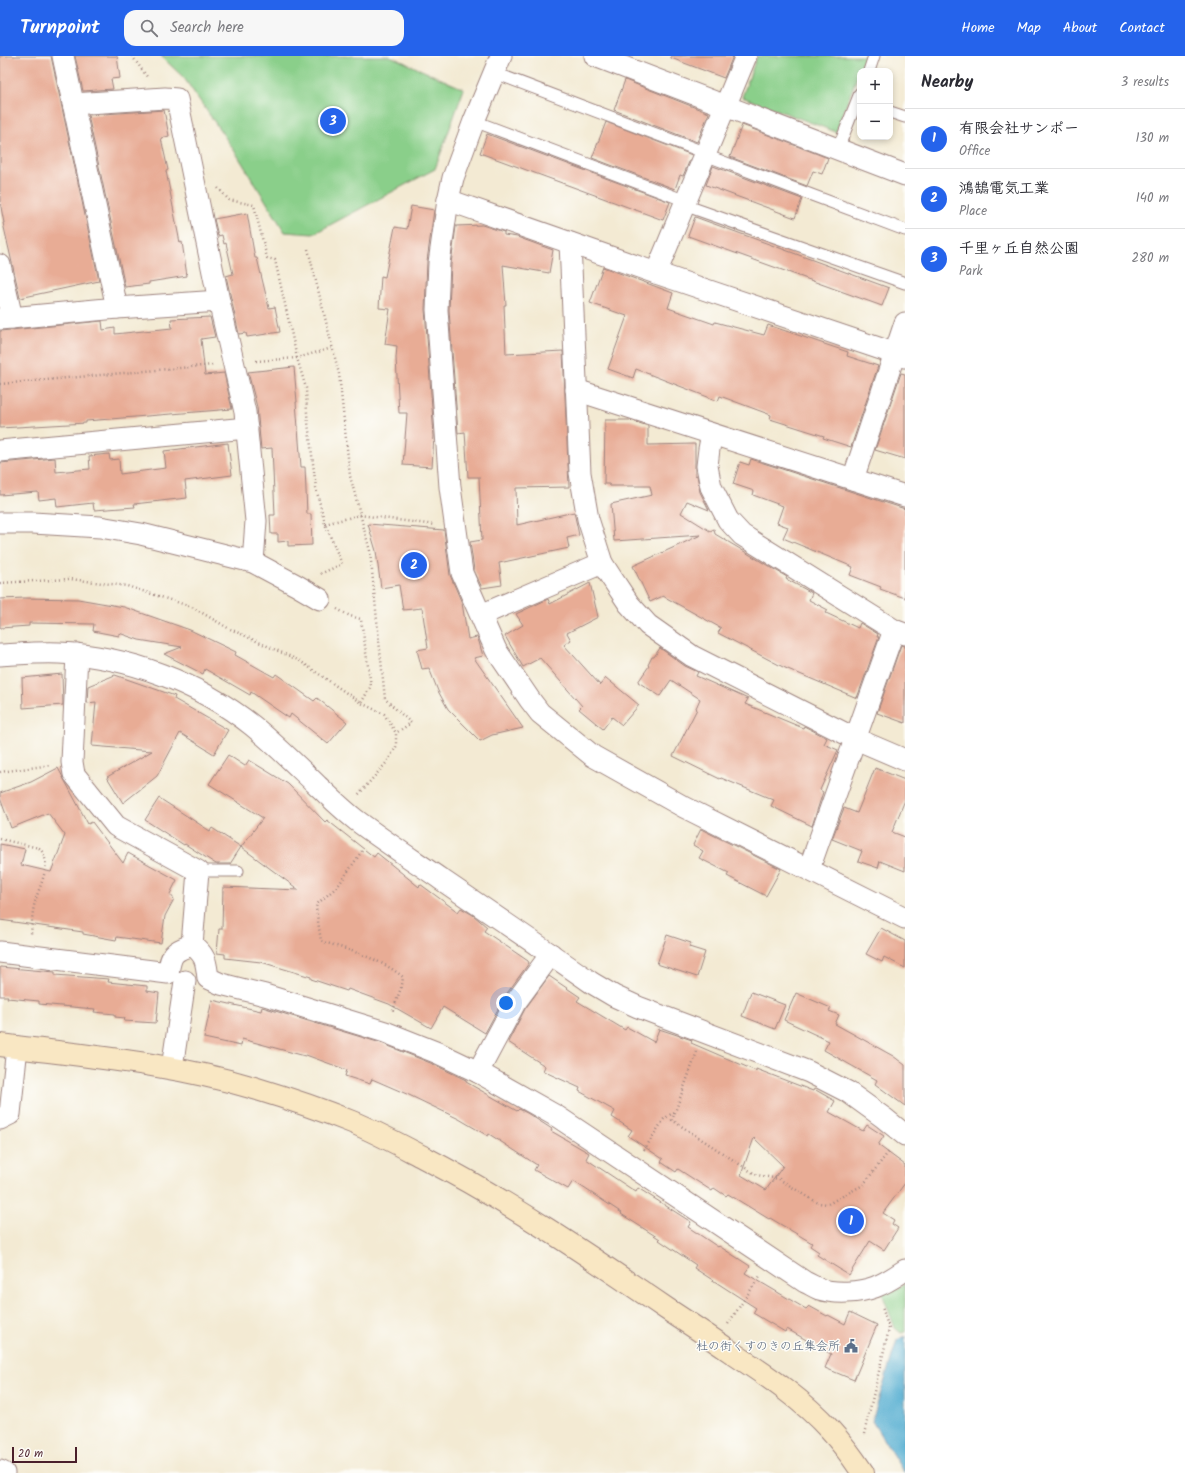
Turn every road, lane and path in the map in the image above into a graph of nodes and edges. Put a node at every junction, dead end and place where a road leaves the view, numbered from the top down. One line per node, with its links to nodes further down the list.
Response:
1 (63, 56): 8 (street)
2 (595, 56): 9 (street)
3 (746, 56): 9 (street)
4 (874, 56): 6 (lane)
5 (498, 64): 12 (street); 14 (lane)
6 (869, 68)
7 (857, 102): 13 (lane)
8 (73, 104): 16 (street); 26 (street)
9 (726, 106): 13 (street); 14 (street)
10 (893, 113): 11 (lane)
11 (905, 117)
12 (474, 121): 17 (street); 18 (lane)
13 (838, 149): 15 (street)
14 (705, 154): 18 (street); 19 (lane)
15 (905, 175)
16 (194, 176): 25 (street); 31 (path)
17 (448, 200): 20 (street); 43 (street)
18 (685, 203): 23 (street); 24 (lane)
19 (905, 230)
20 (570, 243): 23 (street); 34 (street)
21 (308, 249): 29 (path)
22 (0, 265): 27 (street)
23 (656, 273): 30 (street)
24 (905, 283)
25 (219, 301): 26 (street); 32 (street)
26 (116, 308): 27 (street)
27 (6, 318)
28 (905, 323): 30 (street)
29 (332, 348): 31 (path); 40 (path)
30 (900, 356): 38 (street)
31 (298, 358): 32 (path); 42 (path)
32 (233, 363): 33 (path); 35 (street)
33 (0, 384)
34 (576, 390): 36 (street); 45 (street)
35 (247, 428): 37 (street); 44 (street)
36 (712, 434): 38 (street); 51 (street)
37 (0, 451)
38 (853, 479): 39 (street)
39 (905, 496)
40 (360, 515): 42 (path); 43 (path); 55 (path)
41 (0, 523): 44 (street)
42 (325, 524): 47 (path)
43 (455, 528): 49 (street)
44 (253, 562): 47 (street)
45 (602, 563): 49 (street); 56 (street)
46 (0, 583): 54 (path)
47 (296, 585): 48 (street)
48 (320, 599)
49 (480, 615): 63 (street)
50 (350, 616): 54 (path)
51 (900, 632): 56 (street)
52 (77, 654): 53 (street); 58 (street); 60 (street)
53 (0, 655)
54 (362, 703): 55 (path)
55 (396, 733): 60 (path)
56 (856, 739): 57 (street); 63 (street)
57 (905, 760)
58 (72, 762): 59 (path); 64 (street)
59 (0, 772)
60 (344, 810): 61 (street)
61 (375, 834): 69 (street); 73 (path)
62 (0, 839): 70 (path)
63 (808, 869): 66 (street)
64 (198, 871): 65 (lane); 67 (street)
65 (238, 871)
66 (905, 918)
67 (192, 945): 71 (street); 72 (street)
68 (0, 952): 70 (street)
69 (551, 954): 74 (street); 77 (street)
70 (28, 956): 71 (street)
71 (176, 977): 72 (street); 76 (street)
72 (208, 978): 73 (street)
73 (385, 1032): 77 (street)
74 (704, 1032): 78 (path); 80 (street)
75 (9, 1046): 76 (street); 79 (street)
76 (172, 1068): 89 (street)
77 (478, 1072): 81 (street)
78 (675, 1112): 80 (path); 81 (path)
79 (0, 1119)
80 (904, 1134)
81 (633, 1167): 82 (street)
82 (771, 1259): 83 (street); 84 (path)
83 (905, 1270)
84 (728, 1324)
85 (890, 1329): 86 (path)
86 (864, 1434)
87 (0, 1471): 88 (street)
88 (4, 1473)
89 (863, 1473)

